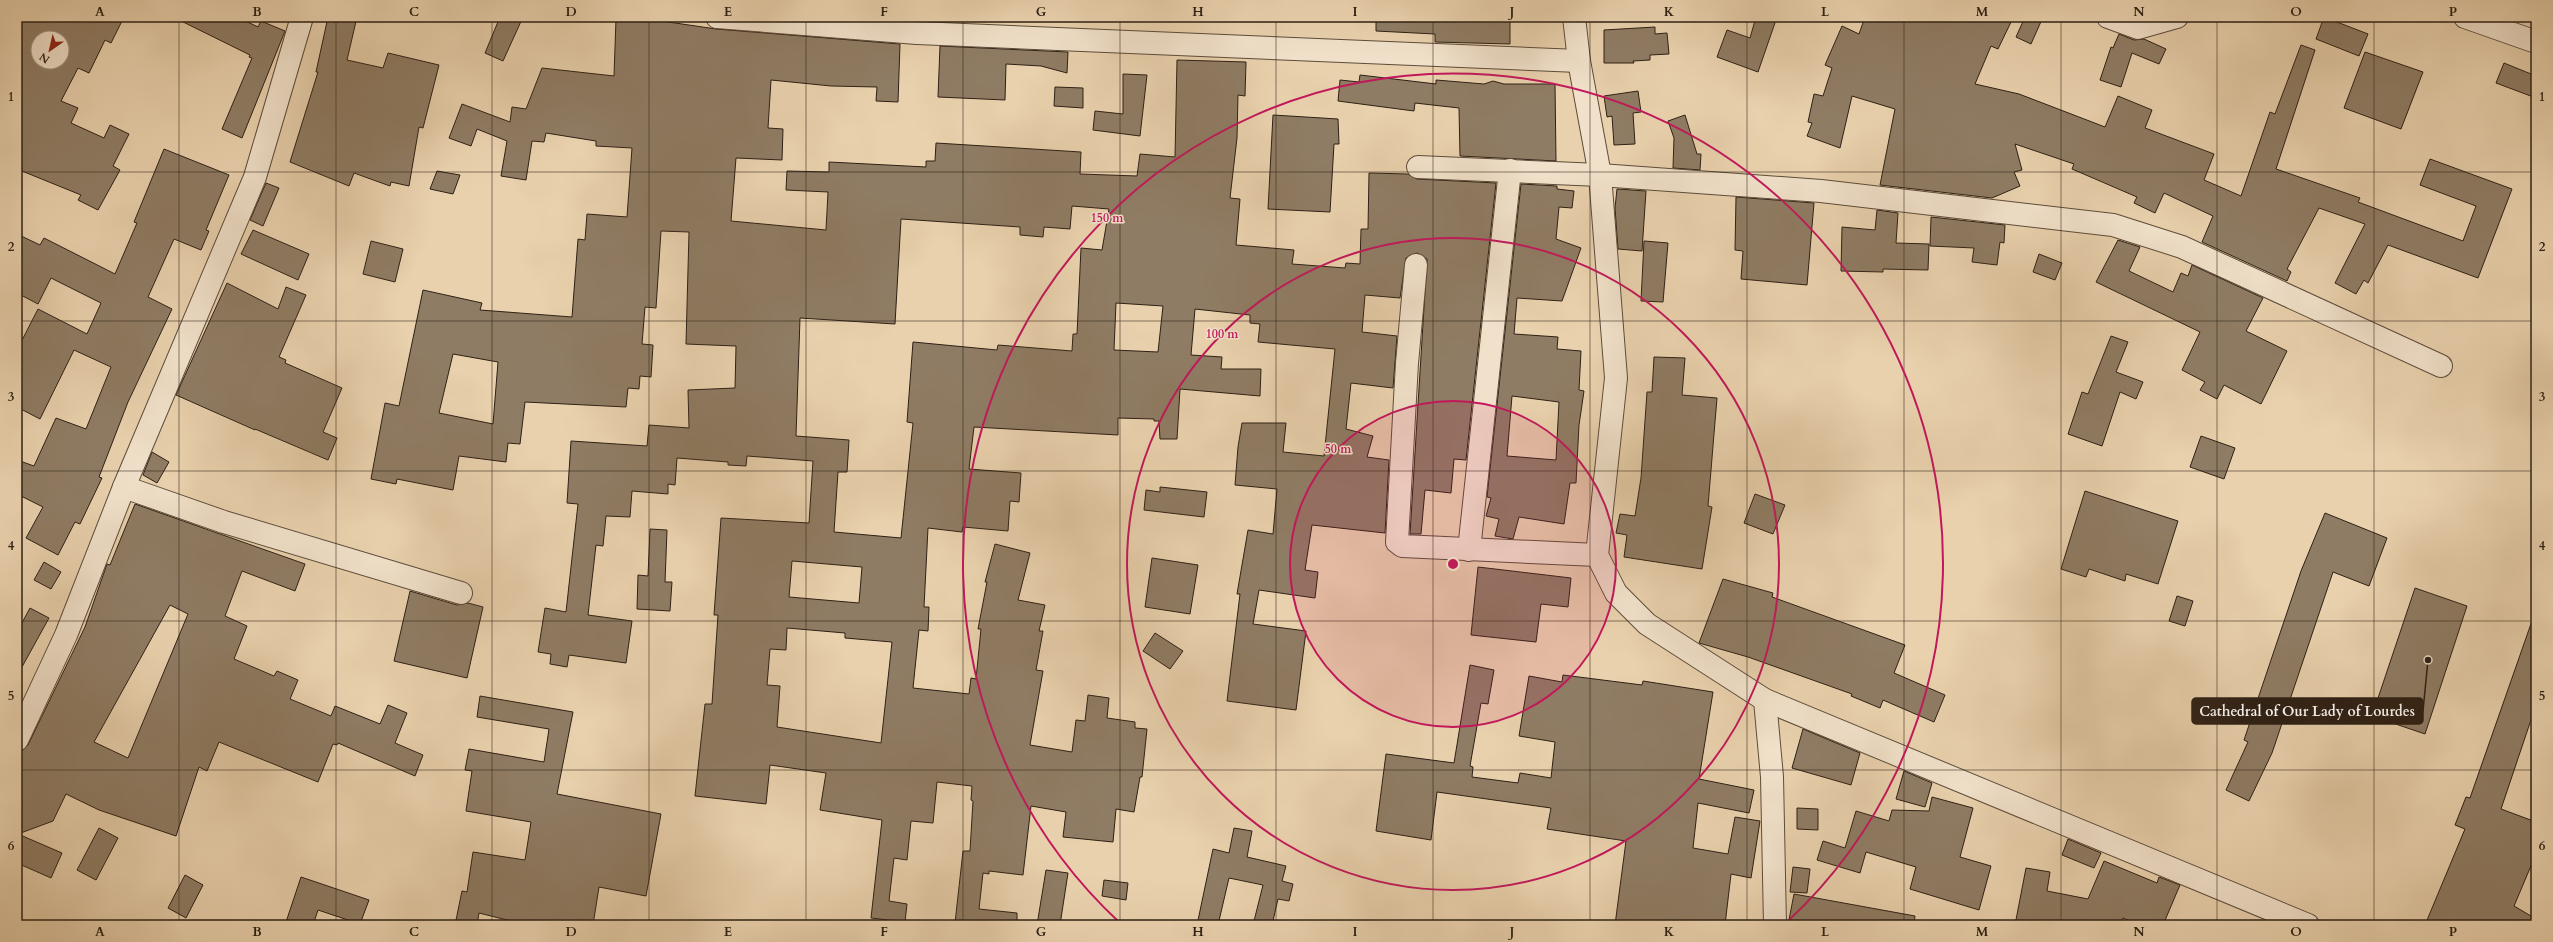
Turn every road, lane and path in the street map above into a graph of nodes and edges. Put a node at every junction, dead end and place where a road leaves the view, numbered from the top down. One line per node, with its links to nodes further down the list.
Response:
1 (302, 17): 14 (street)
2 (717, 17): 8 (street)
3 (1574, 17): 8 (street)
4 (2108, 17): 5 (street)
5 (2177, 17)
6 (2465, 17): 7 (street)
7 (2536, 42)
8 (1579, 60): 11 (street)
9 (1418, 167): 10 (street)
10 (1510, 170): 11 (street); 15 (street)
11 (1600, 175): 13 (street); 16 (street)
12 (1416, 265): 15 (street)
13 (2441, 366)
14 (124, 488): 17 (street); 19 (street)
15 (1469, 550): 16 (street)
16 (1597, 555): 18 (street)
17 (461, 593)
18 (1765, 700): 20 (street); 21 (street)
19 (17, 740)
20 (1775, 925)
21 (2308, 925)

